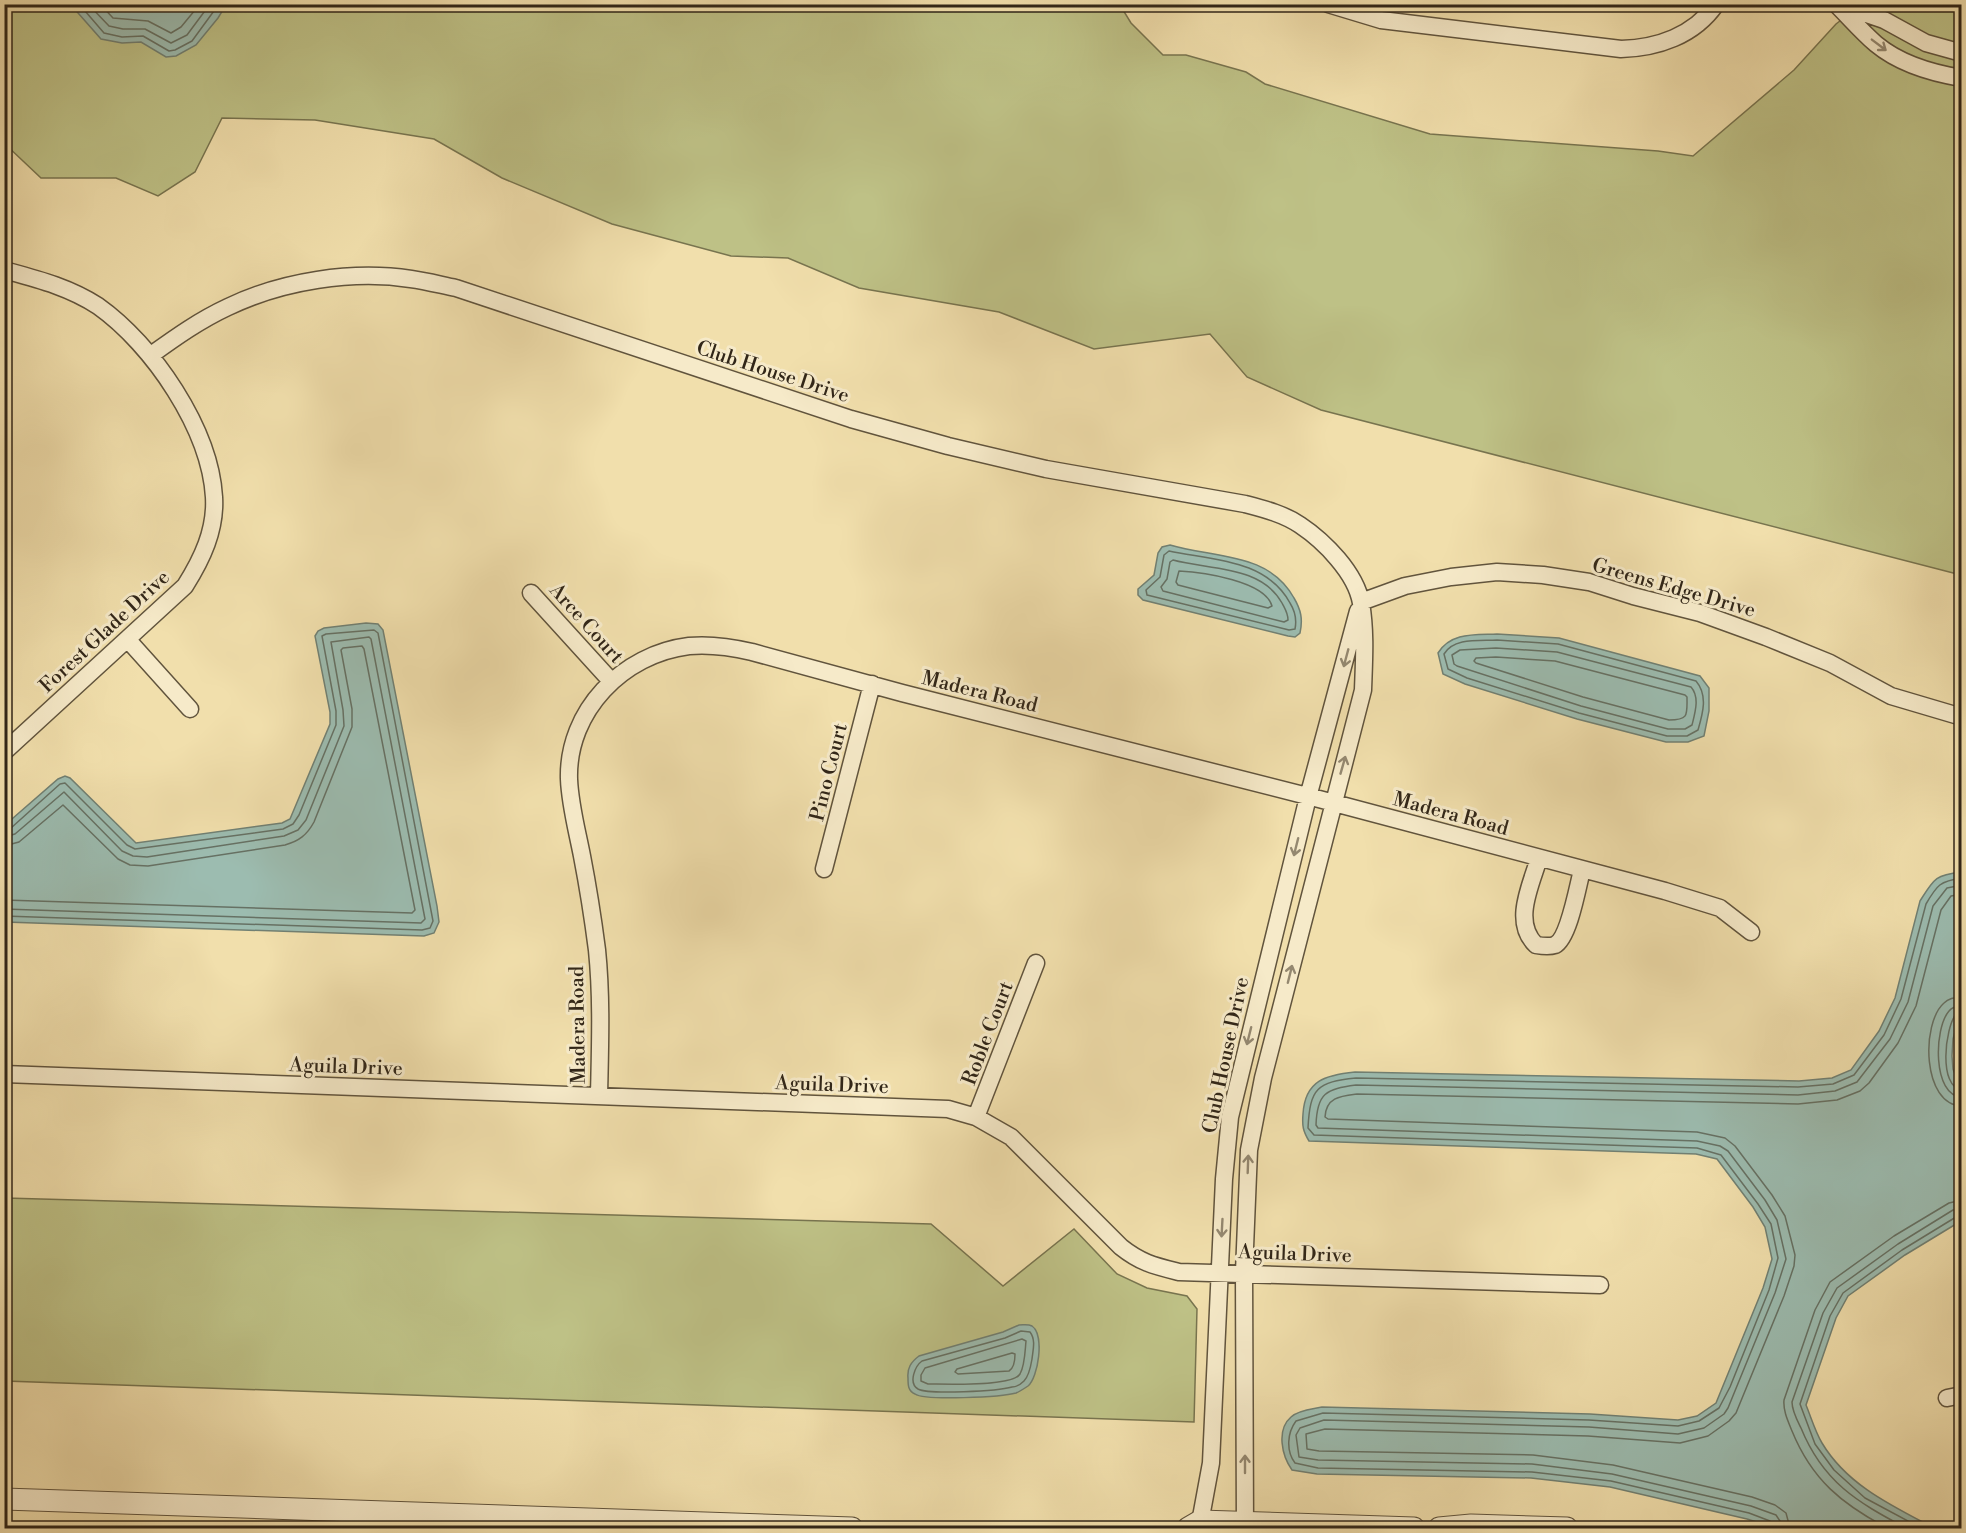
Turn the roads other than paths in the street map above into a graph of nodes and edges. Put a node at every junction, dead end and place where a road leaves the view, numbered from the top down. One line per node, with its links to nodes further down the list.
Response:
1 (1328, 4): 2 (street)
2 (1716, 4)
3 (1838, 4): 4 (street); 5 (street, one-way to 5)
4 (1962, 53)
5 (1962, 78)
6 (4, 270): 7 (street, Forest Glade Drive)
7 (151, 355): 9 (street, Club House Drive); 10 (street, Forest Glade Drive)
8 (531, 593): 11 (street, Arce Court)
9 (1361, 602): 14 (street, Greens Edge Drive); 16 (street, Club House Drive, one-way to 16); 17 (street, Club House Drive, one-way to 9)
10 (128, 640): 13 (street); 15 (street, Forest Glade Drive)
11 (611, 681): 12 (street, Madera Road); 24 (street, Madera Road)
12 (872, 684): 16 (street, Madera Road); 19 (street, Pino Court)
13 (190, 709)
14 (1962, 717)
15 (4, 752)
16 (1308, 797): 17 (street, Madera Road); 26 (street, Club House Drive, one-way to 26)
17 (1333, 803): 18 (street, Madera Road); 27 (street, Club House Drive, one-way to 17)
18 (1539, 858): 20 (street, Madera Road); 20 (street)
19 (824, 869)
20 (1582, 870): 21 (street, Madera Road)
21 (1751, 932)
22 (1036, 963): 25 (street, Roble Court)
23 (4, 1074): 24 (street, Aguila Drive)
24 (599, 1096): 25 (street, Aguila Drive)
25 (976, 1117): 26 (street, Aguila Drive)
26 (1219, 1272): 27 (street, Aguila Drive); 30 (street, Club House Drive)
27 (1244, 1272): 28 (street, Aguila Drive); 31 (street, Club House Drive, one-way to 27)
28 (1600, 1285)
29 (4, 1499): 32 (street)
30 (1196, 1526): 31 (street)
31 (1245, 1526): 33 (street)
32 (852, 1528)
33 (1414, 1528)
34 (1439, 1528): 35 (street)
35 (1567, 1528)

